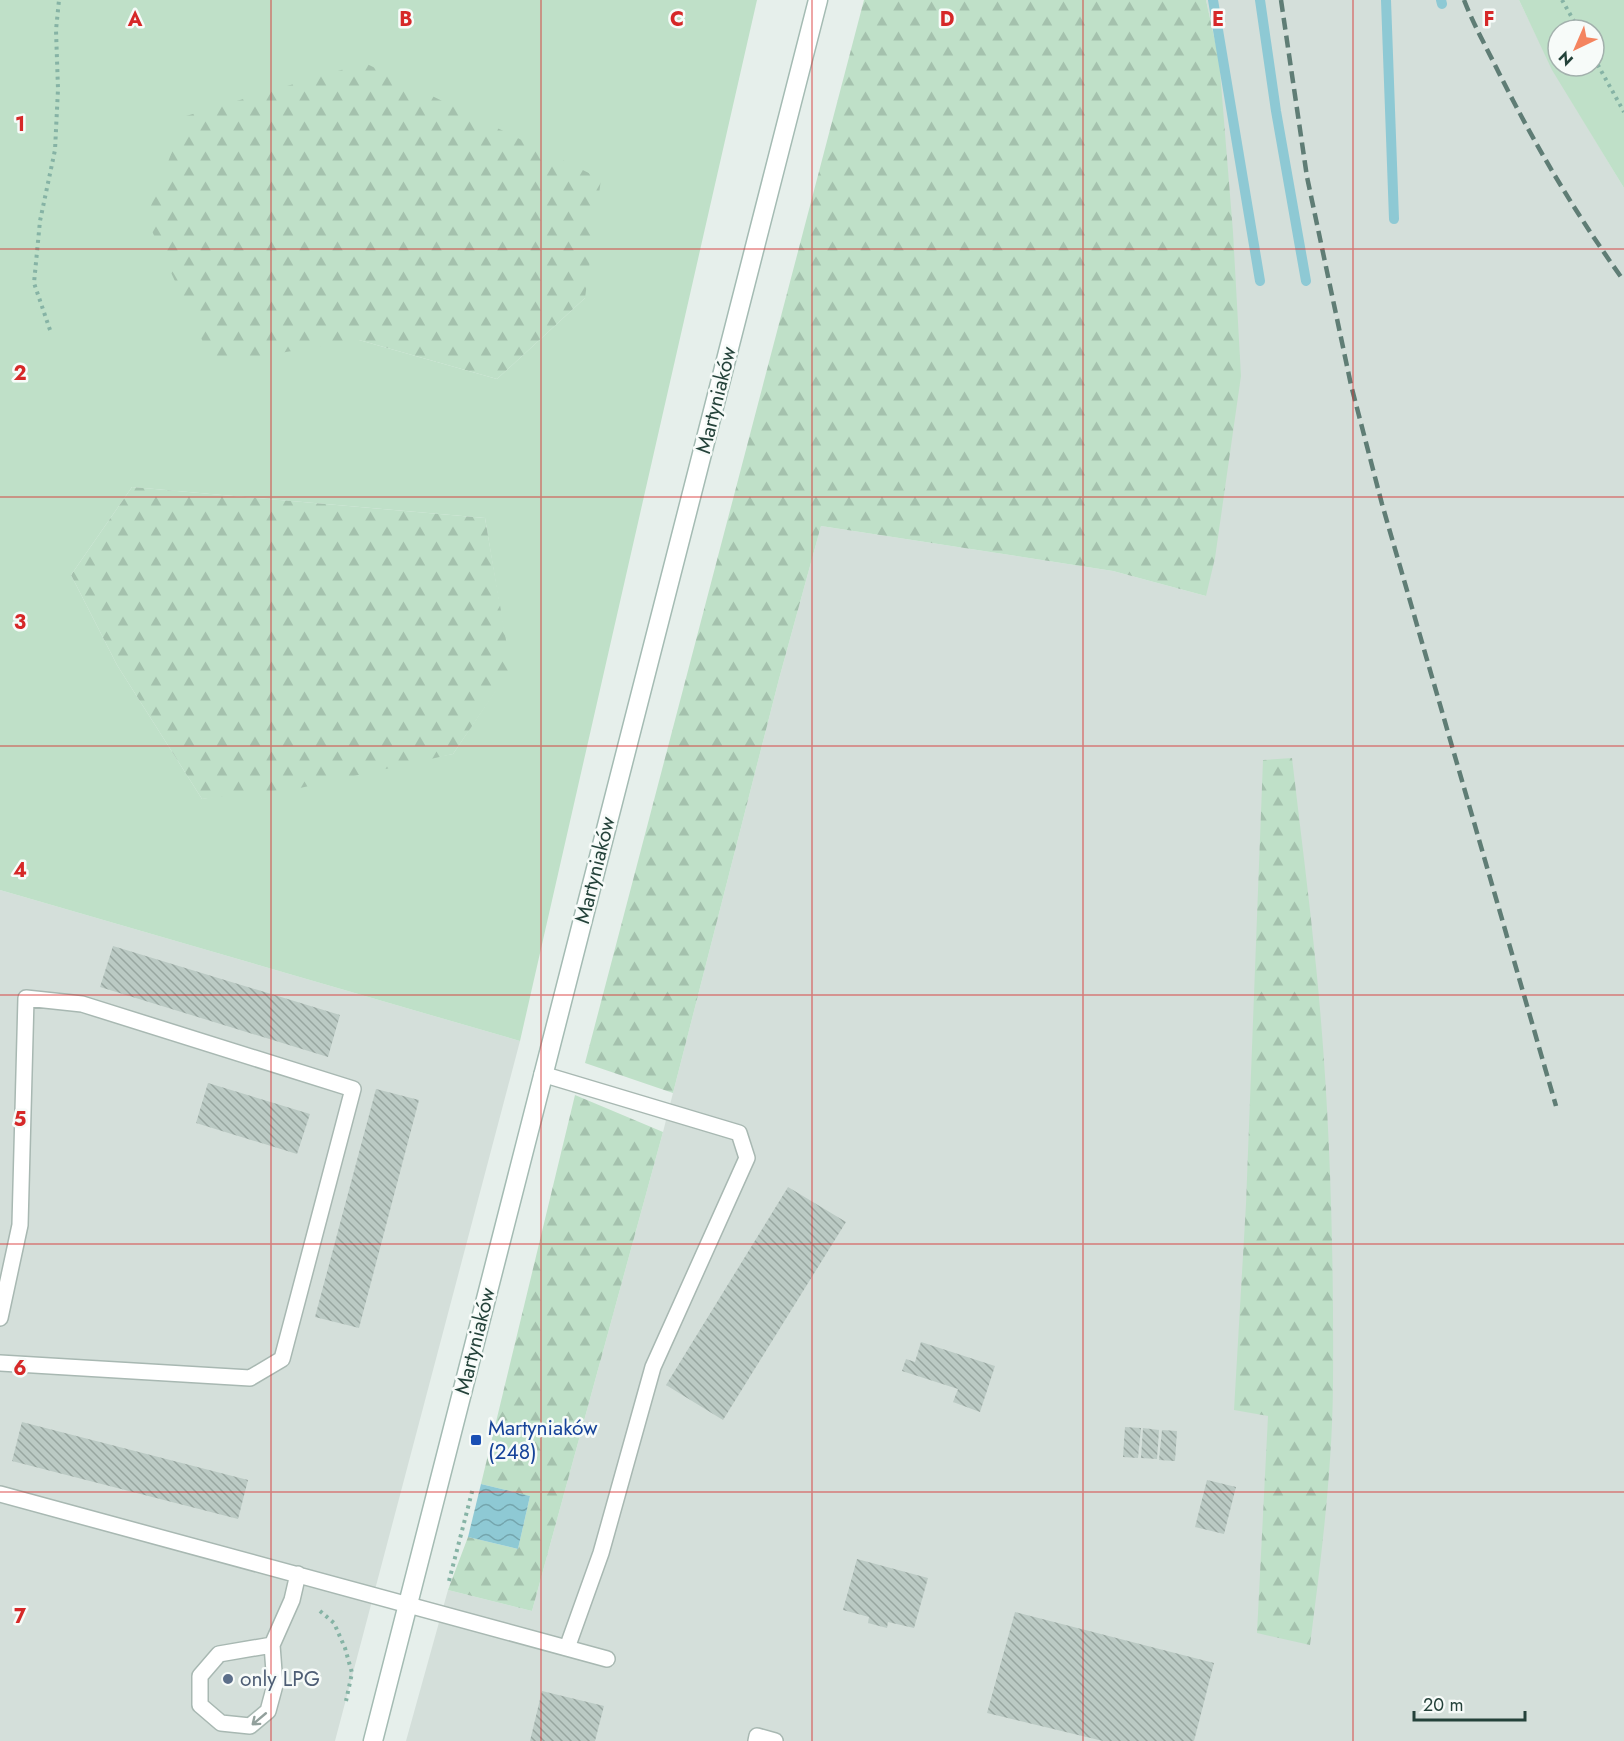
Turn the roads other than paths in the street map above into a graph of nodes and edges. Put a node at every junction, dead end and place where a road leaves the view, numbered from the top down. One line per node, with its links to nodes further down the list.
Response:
1 (818, 0): 2 (main road, Martyniaków)
2 (542, 1074): 7 (main road, Martyniaków); 9 (lane)
3 (0, 1318): 4 (lane)
4 (0, 1363)
5 (0, 1494): 6 (lane)
6 (298, 1574): 7 (lane); 8 (lane)
7 (408, 1604): 9 (lane); 11 (main road, Martyniaków)
8 (272, 1644): 8 (lane, one-way to 8)
9 (567, 1648): 10 (lane)
10 (607, 1659)
11 (373, 1741)
12 (756, 1741): 13 (lane)
13 (775, 1741)

